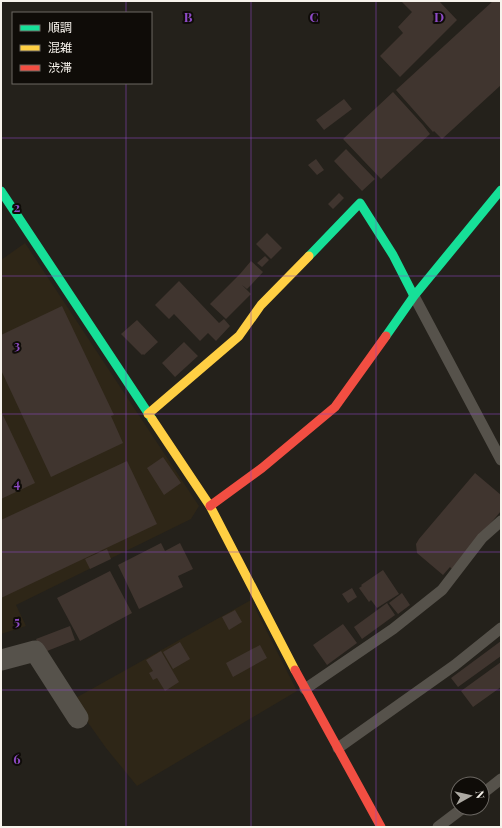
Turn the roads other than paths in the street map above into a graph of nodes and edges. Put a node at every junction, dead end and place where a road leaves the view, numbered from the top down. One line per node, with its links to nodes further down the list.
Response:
1 (501, 190): 3 (street)
2 (1, 191): 4 (street)
3 (414, 296): 4 (street); 5 (lane); 6 (street)
4 (148, 414): 6 (street)
5 (501, 460)
6 (210, 506): 10 (street)
7 (501, 521): 10 (lane)
8 (501, 628): 12 (lane)
9 (1, 660): 11 (street)
10 (305, 688): 12 (street)
11 (78, 718)
12 (338, 748): 16 (street)
13 (501, 779): 14 (lane)
14 (490, 788)
15 (452, 816): 17 (lane)
16 (381, 827)
17 (438, 827)

